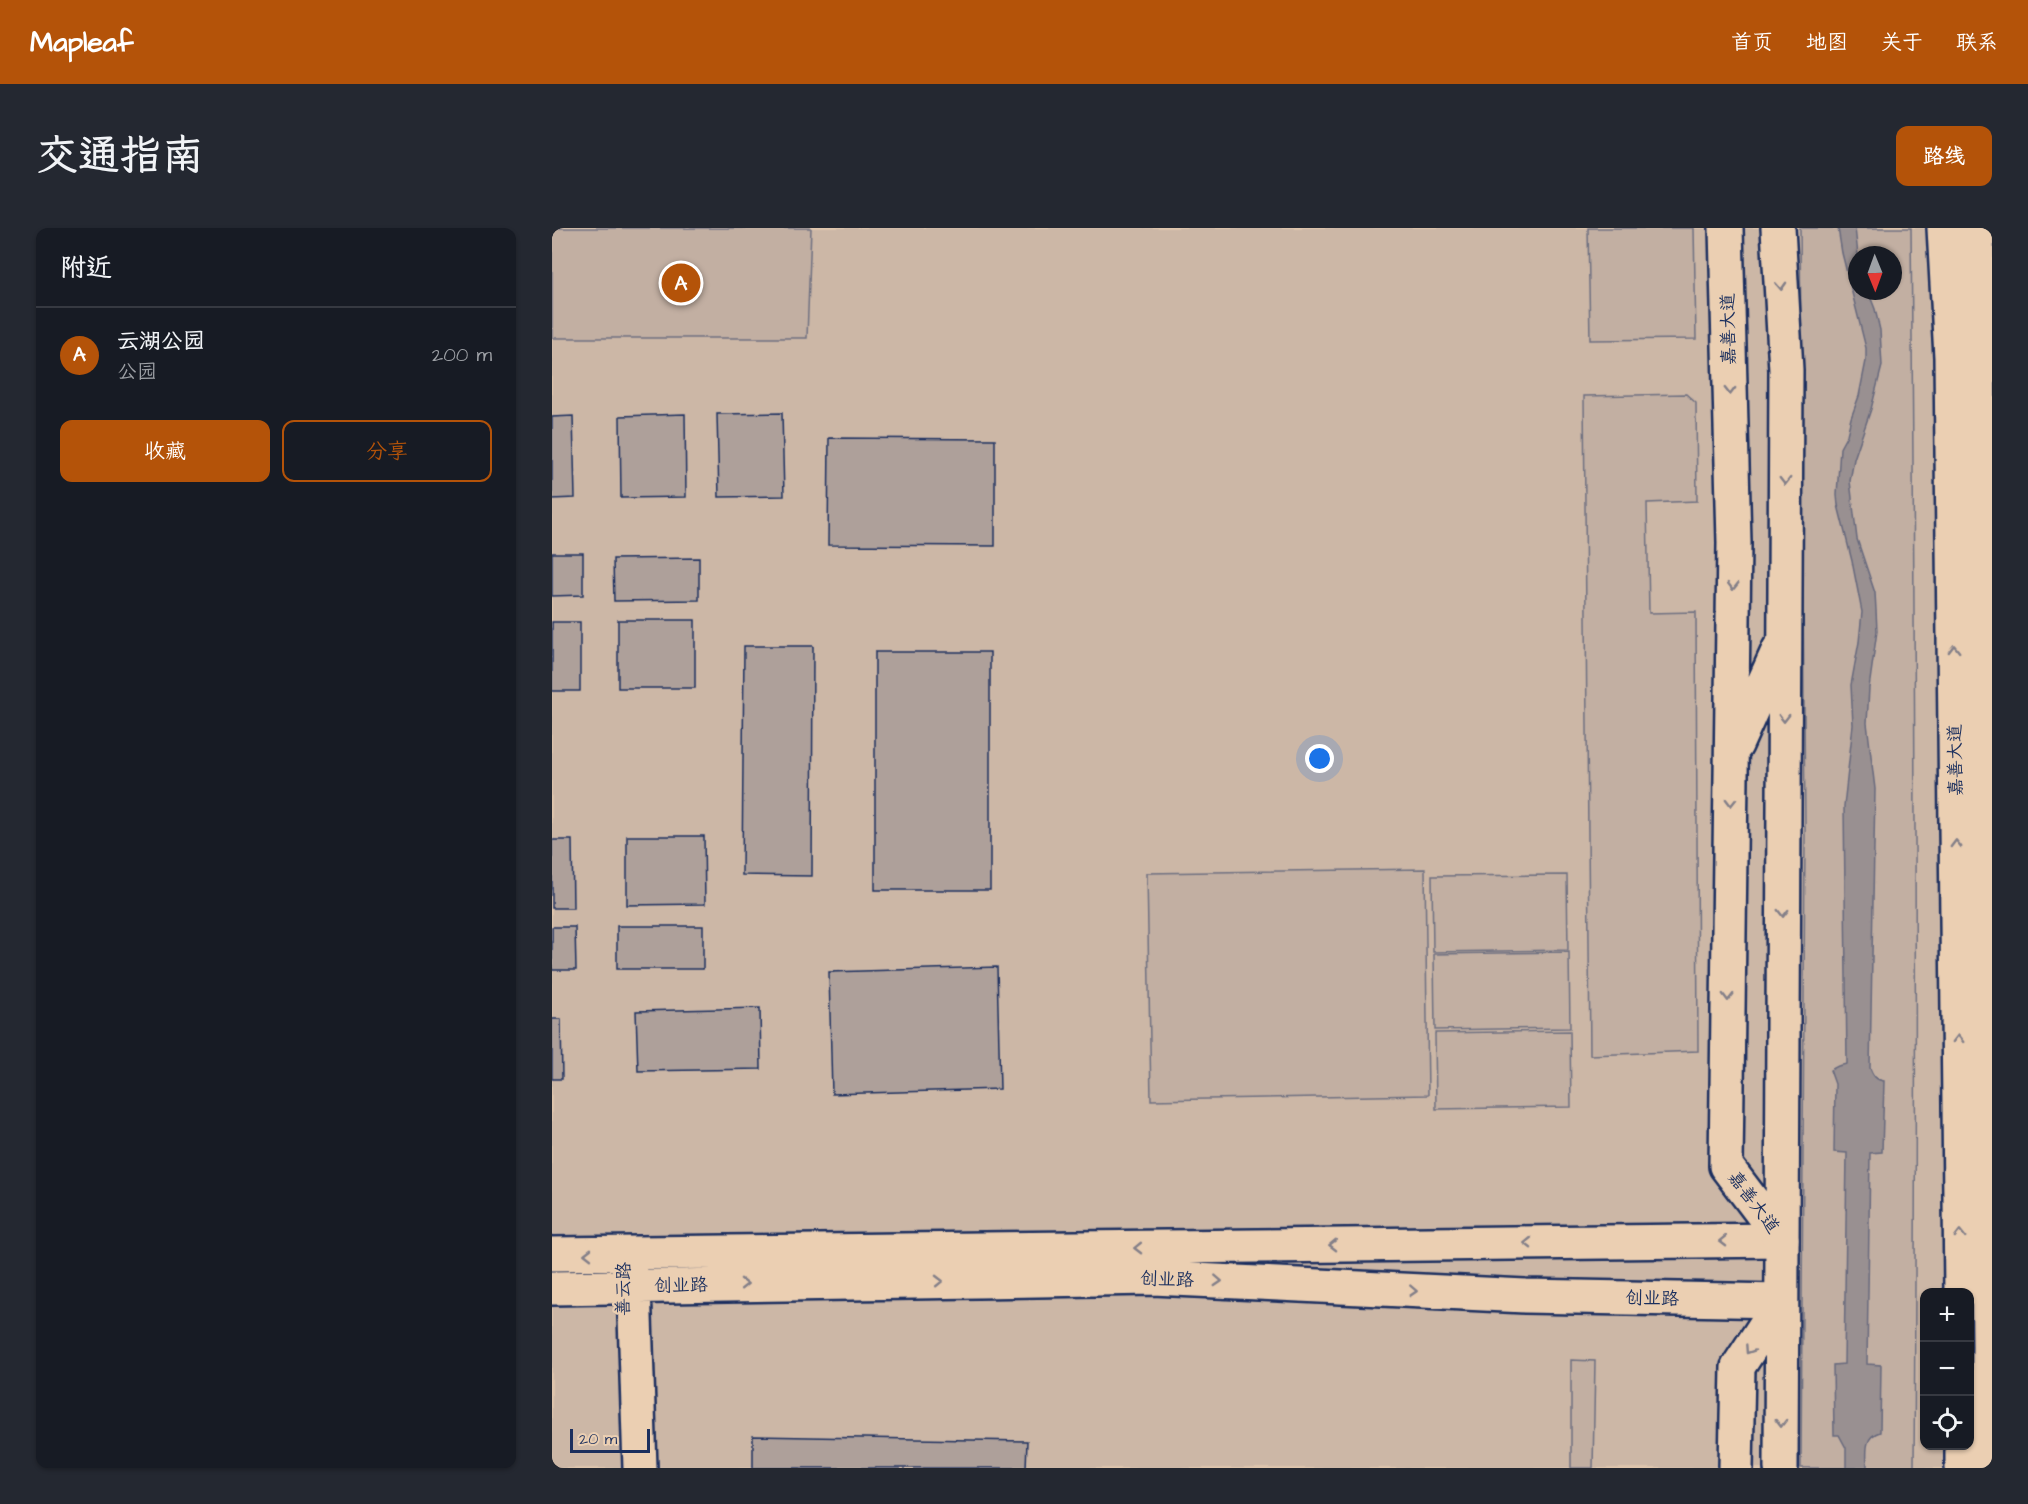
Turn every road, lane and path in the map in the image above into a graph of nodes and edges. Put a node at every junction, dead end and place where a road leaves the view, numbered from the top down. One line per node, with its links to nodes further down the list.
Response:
1 (1726, 228): 6 (main road, 嘉善大道, one-way to 6)
2 (1778, 228): 5 (main road, 嘉善大道, one-way to 5)
3 (1944, 228): 12 (main road, 嘉善大道, one-way to 3)
4 (1977, 228): 20 (main road, 嘉善大道)
5 (1784, 637): 6 (main road); 7 (main road, 嘉善大道, one-way to 7)
6 (1731, 756): 7 (main road, 嘉善大道, one-way to 7)
7 (1782, 1240): 8 (main road, 创业路, one-way to 8); 13 (main road, 嘉善大道)
8 (623, 1253): 9 (main road, 创业路, one-way to 9); 10 (main road, 善云路)
9 (552, 1254)
10 (628, 1286): 11 (main road, 创业路); 13 (main road, 创业路, one-way to 13); 15 (main road, 善云路); 16 (main road, 善云路)
11 (552, 1288)
12 (1961, 1288)
13 (1781, 1301): 17 (main road, one-way to 17); 18 (main road, 嘉善大道, one-way to 18)
14 (1962, 1450): 19 (main road)
15 (620, 1468)
16 (640, 1468)
17 (1736, 1468)
18 (1781, 1468)
19 (1962, 1468)
20 (1988, 1468)

